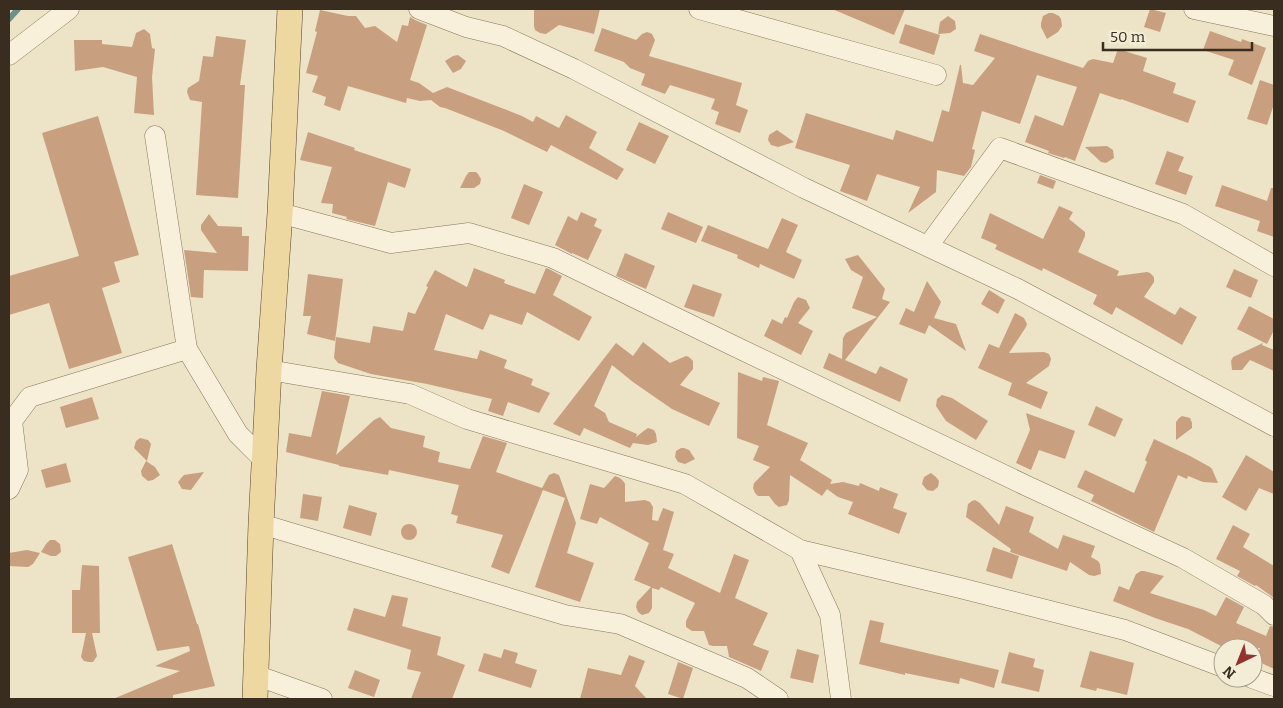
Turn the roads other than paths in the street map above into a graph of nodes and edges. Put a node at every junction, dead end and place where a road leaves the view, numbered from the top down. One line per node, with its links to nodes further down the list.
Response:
1 (69, 9): 7 (street)
2 (290, 9): 10 (main road)
3 (418, 9): 11 (street)
4 (699, 9): 8 (street)
5 (1194, 9): 6 (street)
6 (1274, 26)
7 (9, 55)
8 (936, 75)
9 (155, 136): 13 (street)
10 (280, 213): 14 (main road); 20 (street)
11 (928, 246): 12 (street); 15 (street)
12 (1274, 266)
13 (187, 350): 16 (street); 17 (street)
14 (269, 370): 16 (main road); 19 (street)
15 (1274, 426)
16 (264, 460): 18 (main road)
17 (9, 489)
18 (260, 524): 22 (main road); 24 (street)
19 (800, 550): 21 (street); 25 (street)
20 (1274, 615)
21 (1213, 663)
22 (255, 687): 23 (street)
23 (322, 699)
24 (778, 699)
25 (841, 699)

